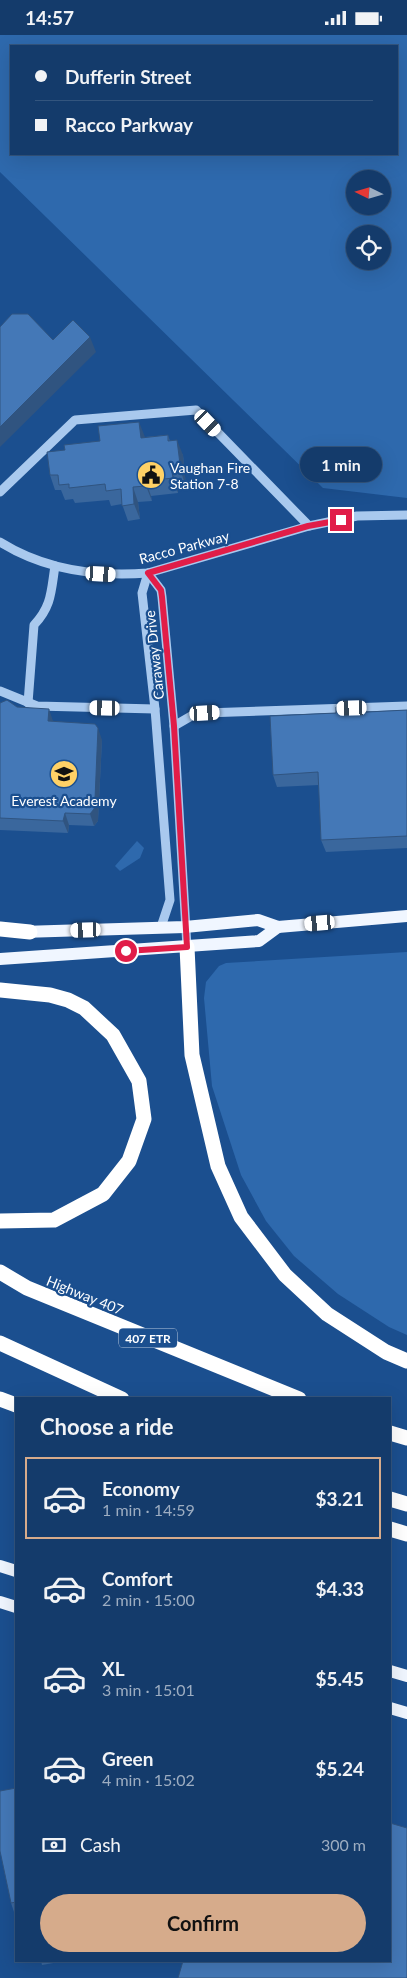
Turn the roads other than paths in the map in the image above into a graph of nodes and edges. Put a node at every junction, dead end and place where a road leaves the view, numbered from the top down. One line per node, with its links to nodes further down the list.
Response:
1 (0, 492): 3 (street)
2 (407, 515): 3 (street, Racco Parkway)
3 (308, 526): 6 (street, Racco Parkway)
4 (0, 542): 5 (street, Racco Parkway)
5 (55, 566): 6 (street, Racco Parkway); 8 (street)
6 (148, 573): 10 (street, Caraway Drive); 11 (street, Caraway Drive)
7 (0, 691): 8 (street)
8 (28, 703): 10 (street)
9 (407, 706): 11 (street)
10 (155, 709): 13 (street, Caraway Drive)
11 (174, 726): 14 (street, Caraway Drive)
12 (407, 915): 15 (main road)
13 (160, 927): 14 (main road); 17 (main road)
14 (185, 927): 15 (main road); 19 (street, Caraway Drive)
15 (278, 927): 19 (main road)
16 (0, 929): 17 (highway)
17 (30, 932): 18 (main road)
18 (0, 934)
19 (187, 947): 20 (main road); 25 (highway)
20 (0, 959)
21 (0, 990): 22 (highway)
22 (0, 1221)
23 (0, 1273): 27 (highway, Highway 407 / 407 ETR)
24 (0, 1343): 26 (highway)
25 (407, 1361)
26 (118, 1397)
27 (294, 1397)
28 (0, 1399): 29 (highway)
29 (15, 1405)
30 (391, 1433): 31 (highway)
31 (407, 1438)
32 (391, 1499): 33 (highway)
33 (407, 1504)
34 (391, 1529): 35 (highway)
35 (407, 1534)
36 (0, 1566): 37 (main road)
37 (15, 1571)
38 (0, 1603): 39 (main road)
39 (15, 1607)
40 (391, 1671): 41 (main road)
41 (407, 1676)
42 (391, 1708): 43 (main road)
43 (407, 1713)

